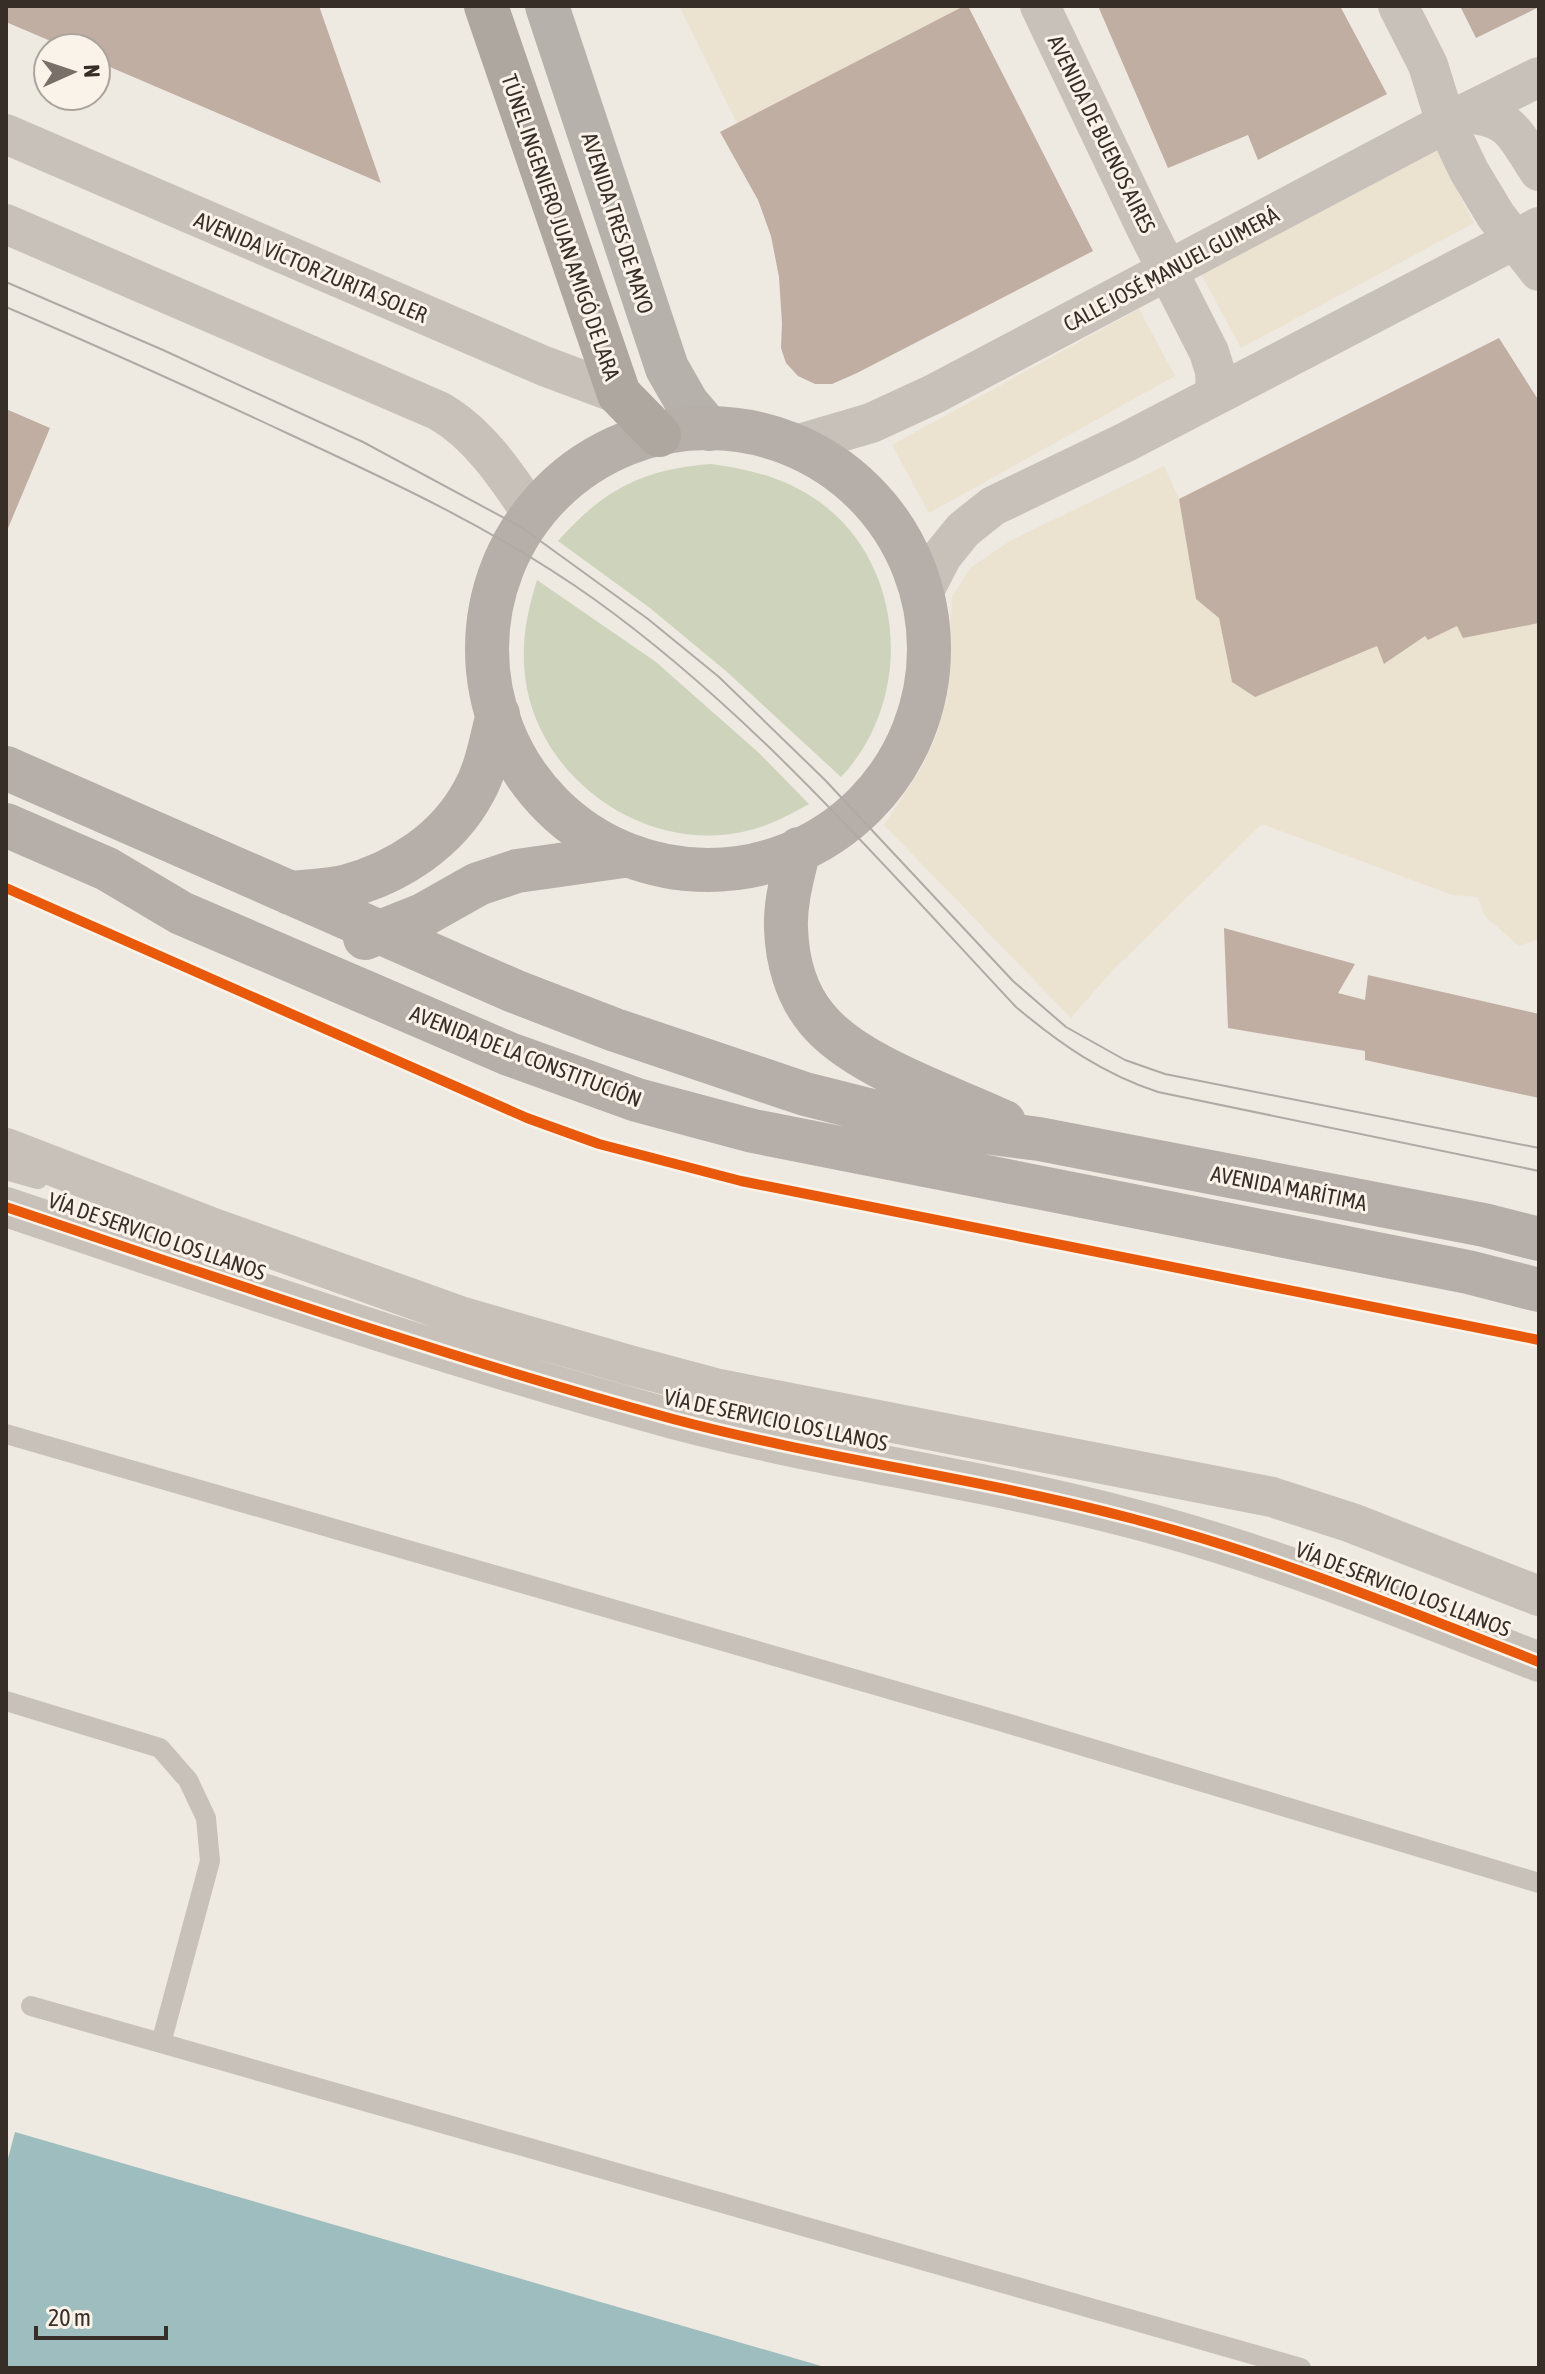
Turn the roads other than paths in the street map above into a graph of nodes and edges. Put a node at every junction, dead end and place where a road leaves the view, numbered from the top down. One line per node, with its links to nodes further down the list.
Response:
1 (486, 6): 13 (highway, TÚNEL INGENIERO JUAN AMIGÓ DE LARA)
2 (547, 6): 15 (street, AVENIDA TRES DE MAYO)
3 (1040, 6): 11 (street, AVENIDA DE BUENOS AIRES)
4 (1398, 6): 6 (street)
5 (1539, 77): 6 (street, CALLE JOSÉ MANUEL GUIMERÁ)
6 (1456, 118): 8 (street); 10 (street); 11 (street, CALLE JOSÉ MANUEL GUIMERÁ)
7 (6, 134): 13 (street, AVENIDA VÍCTOR ZURITA SOLER)
8 (1539, 171)
9 (6, 224): 18 (street)
10 (1527, 233): 12 (street); 14 (street)
11 (1168, 270): 14 (street, AVENIDA DE BUENOS AIRES); 17 (street, CALLE JOSÉ MANUEL GUIMERÁ)
12 (1539, 271)
13 (619, 394): 16 (highway, TÚNEL INGENIERO JUAN AMIGÓ DE LARA)
14 (1216, 395): 19 (street)
15 (709, 429): 16 (main road); 17 (main road)
16 (659, 435): 18 (main road)
17 (796, 445): 19 (main road)
18 (531, 512): 20 (main road)
19 (921, 597): 23 (main road)
20 (498, 714): 24 (main road); 26 (main road)
21 (6, 768): 26 (main road)
22 (6, 825): 25 (main road, AVENIDA DE LA CONSTITUCIÓN)
23 (799, 849): 24 (main road); 28 (main road)
24 (623, 856): 27 (main road)
25 (107, 869): 27 (main road); 34 (main road, AVENIDA DE LA CONSTITUCIÓN)
26 (289, 893): 27 (main road)
27 (382, 932): 28 (main road)
28 (1039, 1139): 33 (main road, AVENIDA MARÍTIMA)
29 (6, 1148): 32 (street, VÍA DE SERVICIO LOS LLANOS)
30 (6, 1170): 32 (lane)
31 (6, 1207): 37 (street, VÍA DE SERVICIO LOS LLANOS)
32 (208, 1226): 36 (street, VÍA DE SERVICIO LOS LLANOS)
33 (1539, 1239)
34 (1539, 1290)
35 (6, 1434): 39 (lane)
36 (1531, 1597)
37 (1539, 1662)
38 (6, 1701): 41 (lane)
39 (1539, 1883)
40 (31, 2006): 41 (lane)
41 (161, 2043): 42 (lane)
42 (1301, 2368)

